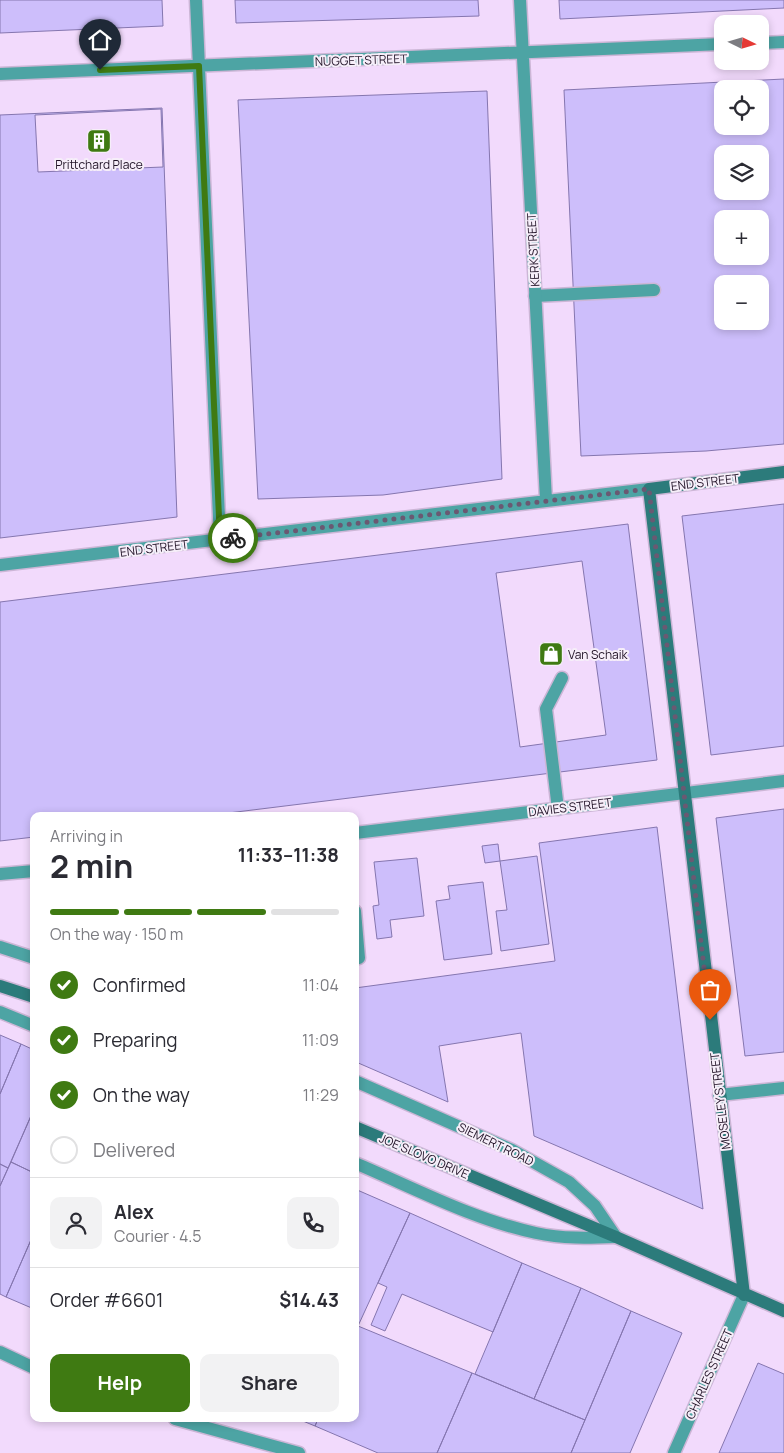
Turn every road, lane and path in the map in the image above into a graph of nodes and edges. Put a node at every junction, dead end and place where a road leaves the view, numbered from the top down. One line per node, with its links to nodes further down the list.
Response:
1 (196, 0): 7 (street)
2 (520, 0): 6 (street, KERK STREET)
3 (784, 42): 4 (street)
4 (769, 43)
5 (714, 44): 6 (street, NUGGET STREET)
6 (523, 53): 7 (street, NUGGET STREET); 10 (street, KERK STREET)
7 (199, 66): 8 (street, NUGGET STREET); 14 (street)
8 (0, 74)
9 (654, 290): 10 (street)
10 (535, 296): 13 (street, KERK STREET)
11 (784, 472): 12 (street, END STREET)
12 (649, 489): 13 (street, END STREET); 18 (street, MOSELEY STREET)
13 (546, 500): 14 (street, END STREET)
14 (220, 540): 15 (street, END STREET)
15 (0, 566)
16 (562, 678): 19 (street)
17 (784, 781): 18 (street, DAVIES STREET)
18 (684, 794): 19 (street, DAVIES STREET); 31 (street, MOSELEY STREET)
19 (558, 809): 20 (street, DAVIES STREET)
20 (359, 833)
21 (30, 871): 22 (street)
22 (0, 874)
23 (0, 947): 24 (street)
24 (30, 957)
25 (0, 986): 26 (street)
26 (30, 996)
27 (0, 1012): 28 (street)
28 (30, 1024)
29 (359, 1083): 34 (street, SIEMERT ROAD)
30 (784, 1088): 31 (street)
31 (719, 1095): 35 (street, MOSELEY STREET)
32 (359, 1129): 34 (street, JOE SLOVO DRIVE)
33 (359, 1165): 34 (street)
34 (616, 1237): 35 (street)
35 (744, 1295): 36 (street); 41 (street, CHARLES STREET)
36 (784, 1311)
37 (0, 1352): 38 (street)
38 (30, 1366)
39 (186, 1422): 40 (street)
40 (299, 1453)
41 (674, 1453)

